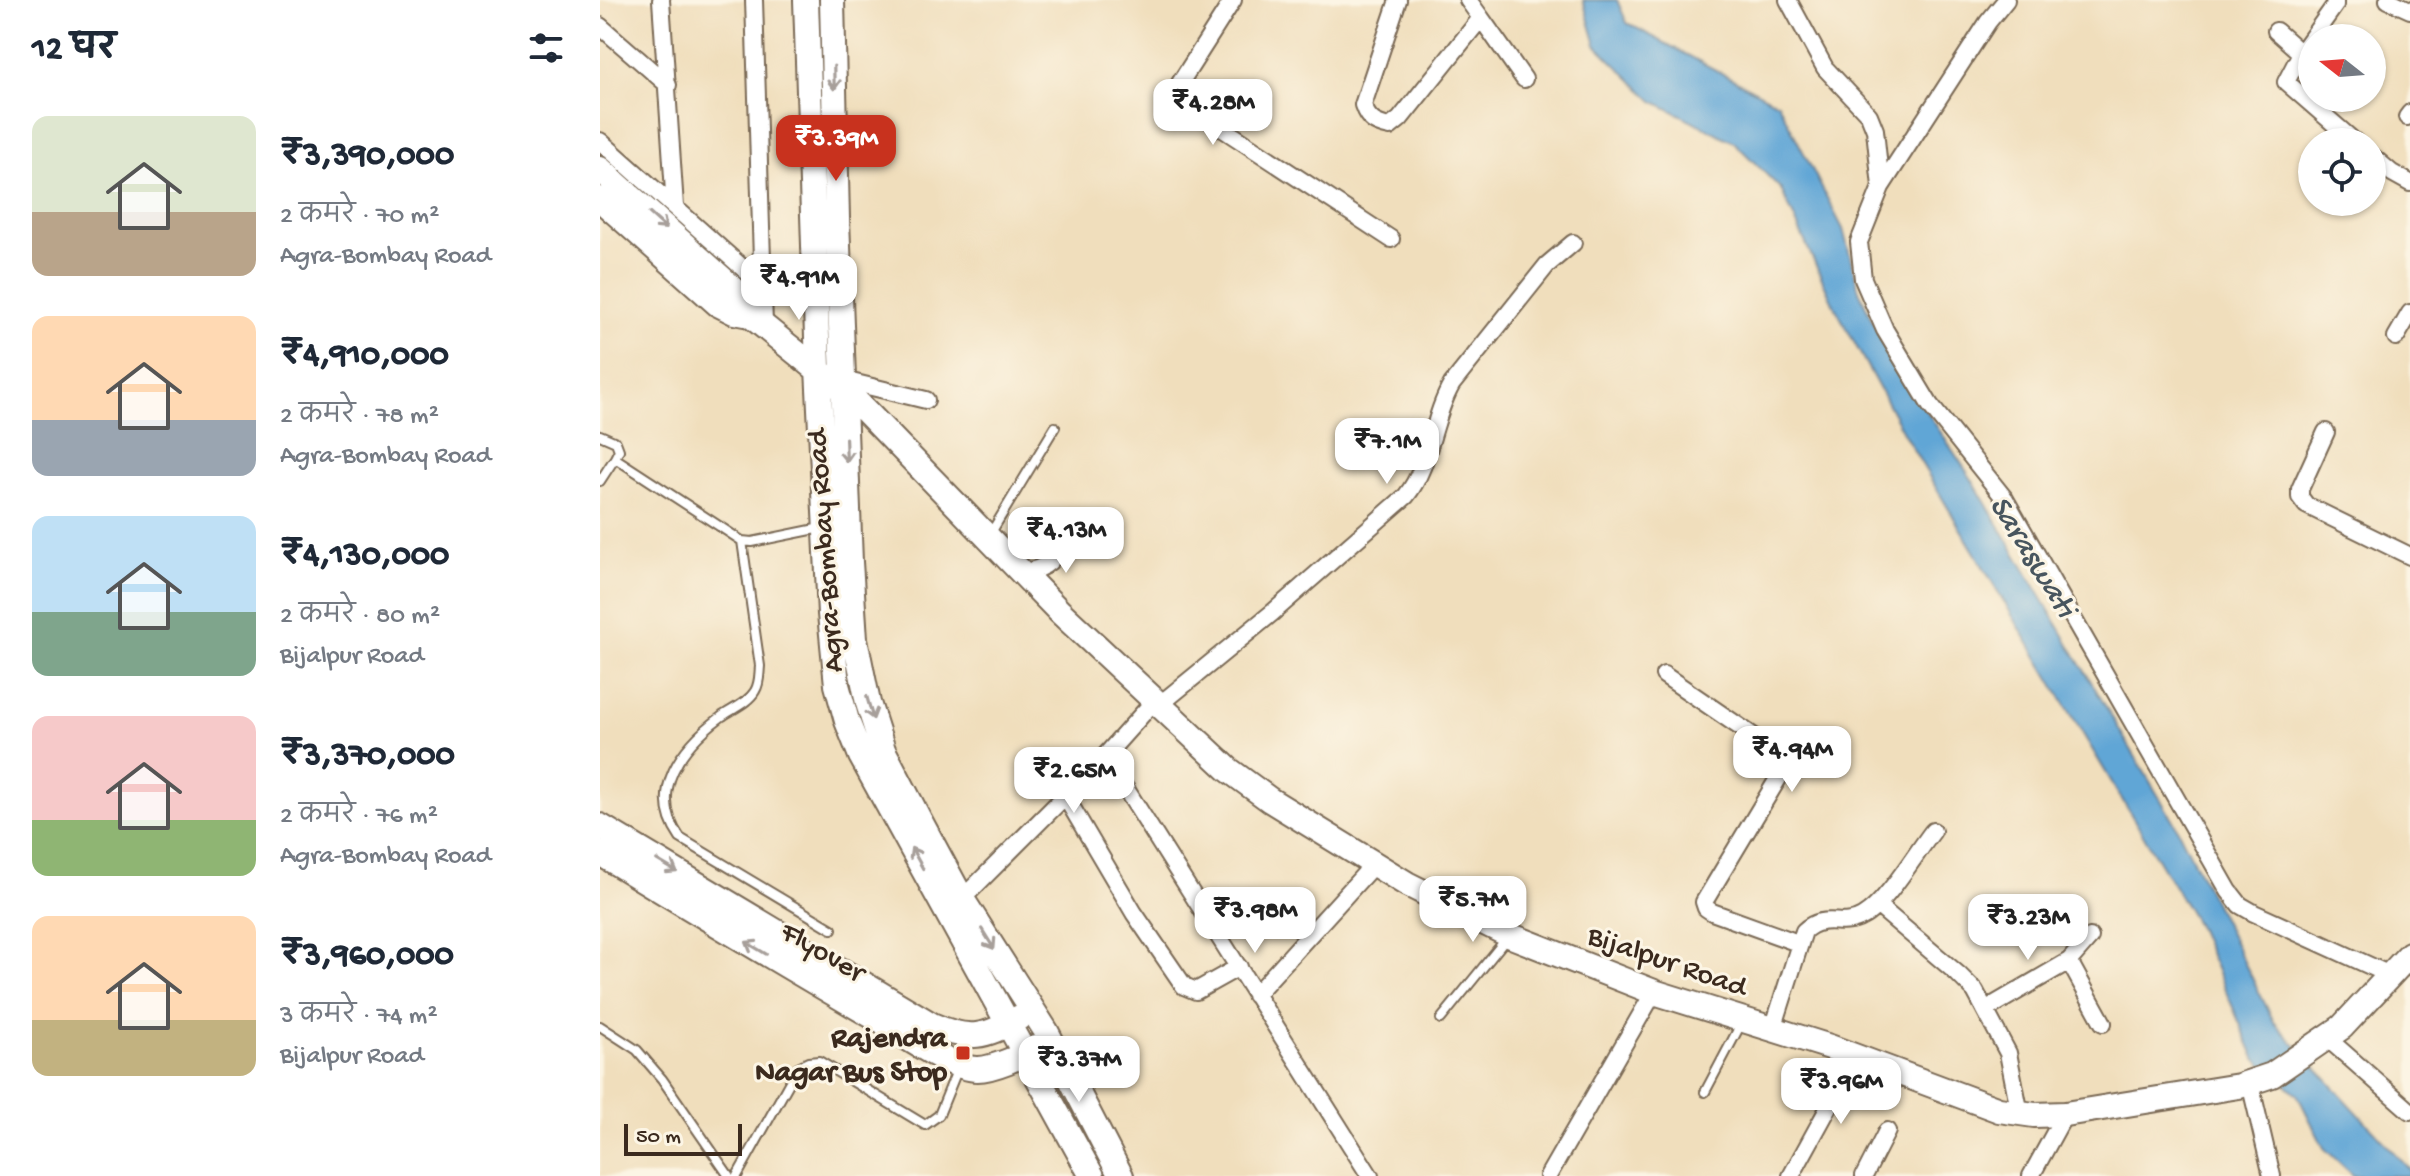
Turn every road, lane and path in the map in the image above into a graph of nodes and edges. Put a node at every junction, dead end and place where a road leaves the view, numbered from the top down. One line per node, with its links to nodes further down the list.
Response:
1 (661, 0): 20 (street)
2 (754, 0): 33 (street)
3 (806, 0): 37 (main road, Agra-Bombay Road)
4 (832, 0): 38 (main road, Agra-Bombay Road, one-way to 38)
5 (1233, 0): 31 (street)
6 (1398, 0): 13 (street)
7 (1468, 0): 13 (street)
8 (1788, 0): 28 (street)
9 (2006, 0): 28 (street)
10 (2335, 0): 14 (street)
11 (2388, 0): 12 (street)
12 (2410, 10)
13 (1481, 18): 19 (street)
14 (2322, 24)
15 (600, 26): 20 (street)
16 (2276, 31): 17 (street)
17 (2298, 50)
18 (2298, 58): 21 (street)
19 (1524, 79)
20 (668, 85): 30 (street)
21 (2298, 94)
22 (2320, 112): 23 (street)
23 (2338, 128)
24 (600, 141): 30 (street)
25 (2386, 166): 27 (street)
26 (600, 169): 35 (main road, one-way to 35)
27 (2410, 183)
28 (1881, 187): 68 (street)
29 (600, 199): 35 (main road)
30 (675, 207): 33 (street)
31 (1391, 239)
32 (1573, 243): 52 (street)
33 (763, 286): 35 (street)
34 (2410, 313): 36 (street)
35 (757, 320): 37 (main road, Bijalpur Road)
36 (2396, 337)
37 (818, 368): 38 (main road, Bijalpur Road); 46 (main road, Agra-Bombay Road)
38 (843, 386): 39 (street); 47 (main road, Bijalpur Road); 59 (main road, Agra-Bombay Road, one-way to 59)
39 (926, 400)
40 (1055, 427): 47 (lane)
41 (2326, 432): 49 (street)
42 (600, 435): 43 (lane)
43 (615, 458): 44 (lane); 48 (lane)
44 (600, 481)
45 (1071, 524): 50 (street)
46 (826, 527): 48 (lane); 76 (main road, Agra-Bombay Road, one-way to 46)
47 (988, 537): 50 (main road, Bijalpur Road)
48 (742, 541): 61 (lane)
49 (2410, 556)
50 (1022, 572): 52 (main road, Bijalpur Road)
51 (1664, 675): 64 (street)
52 (1156, 703): 53 (street); 58 (main road, Bijalpur Road)
53 (1105, 756): 54 (street); 67 (street)
54 (1065, 796): 59 (street); 67 (street)
55 (600, 826): 76 (main road, Flyover, one-way to 76)
56 (1933, 831): 60 (street)
57 (600, 853): 83 (main road, Flyover, one-way to 57)
58 (1374, 864): 62 (main road, Bijalpur Road); 70 (street)
59 (962, 899): 71 (main road, Agra-Bombay Road, one-way to 71)
60 (1877, 905): 64 (street); 72 (street)
61 (832, 929)
62 (1509, 935): 69 (main road, Bijalpur Road); 73 (lane)
63 (2090, 937): 66 (street)
64 (1798, 943): 78 (street)
65 (2410, 954): 68 (main road)
66 (2069, 961): 72 (street); 75 (street)
67 (1239, 967): 70 (street)
68 (2390, 975): 80 (main road)
69 (1654, 992): 74 (main road, Bijalpur Road); 95 (street)
70 (1255, 995): 94 (street)
71 (1032, 1009): 76 (main road, Flyover); 79 (main road, Agra-Bombay Road)
72 (1985, 1010): 87 (street)
73 (1441, 1019)
74 (1744, 1020): 78 (main road, Bijalpur Road); 85 (lane)
75 (2103, 1023)
76 (1007, 1025): 81 (main road, Agra-Bombay Road)
77 (600, 1026): 90 (lane)
78 (1773, 1029): 82 (main road, Bijalpur Road)
79 (1050, 1039): 81 (main road, Flyover); 93 (main road, Agra-Bombay Road)
80 (2322, 1042): 84 (main road); 86 (street)
81 (1024, 1055): 83 (main road, Flyover); 92 (main road)
82 (1857, 1056): 87 (main road, Bijalpur Road); 96 (street)
83 (959, 1065): 91 (lane)
84 (2261, 1079): 88 (main road, Bijalpur Road); 99 (street)
85 (1705, 1092)
86 (2410, 1111)
87 (2020, 1114): 88 (main road, Bijalpur Road)
88 (2065, 1114): 98 (street)
89 (1887, 1131): 97 (street)
90 (729, 1176)
91 (737, 1176)
92 (1092, 1176)
93 (1121, 1176)
94 (1370, 1176)
95 (1548, 1176)
96 (1791, 1176)
97 (1864, 1176)
98 (2031, 1176)
99 (2272, 1176)

